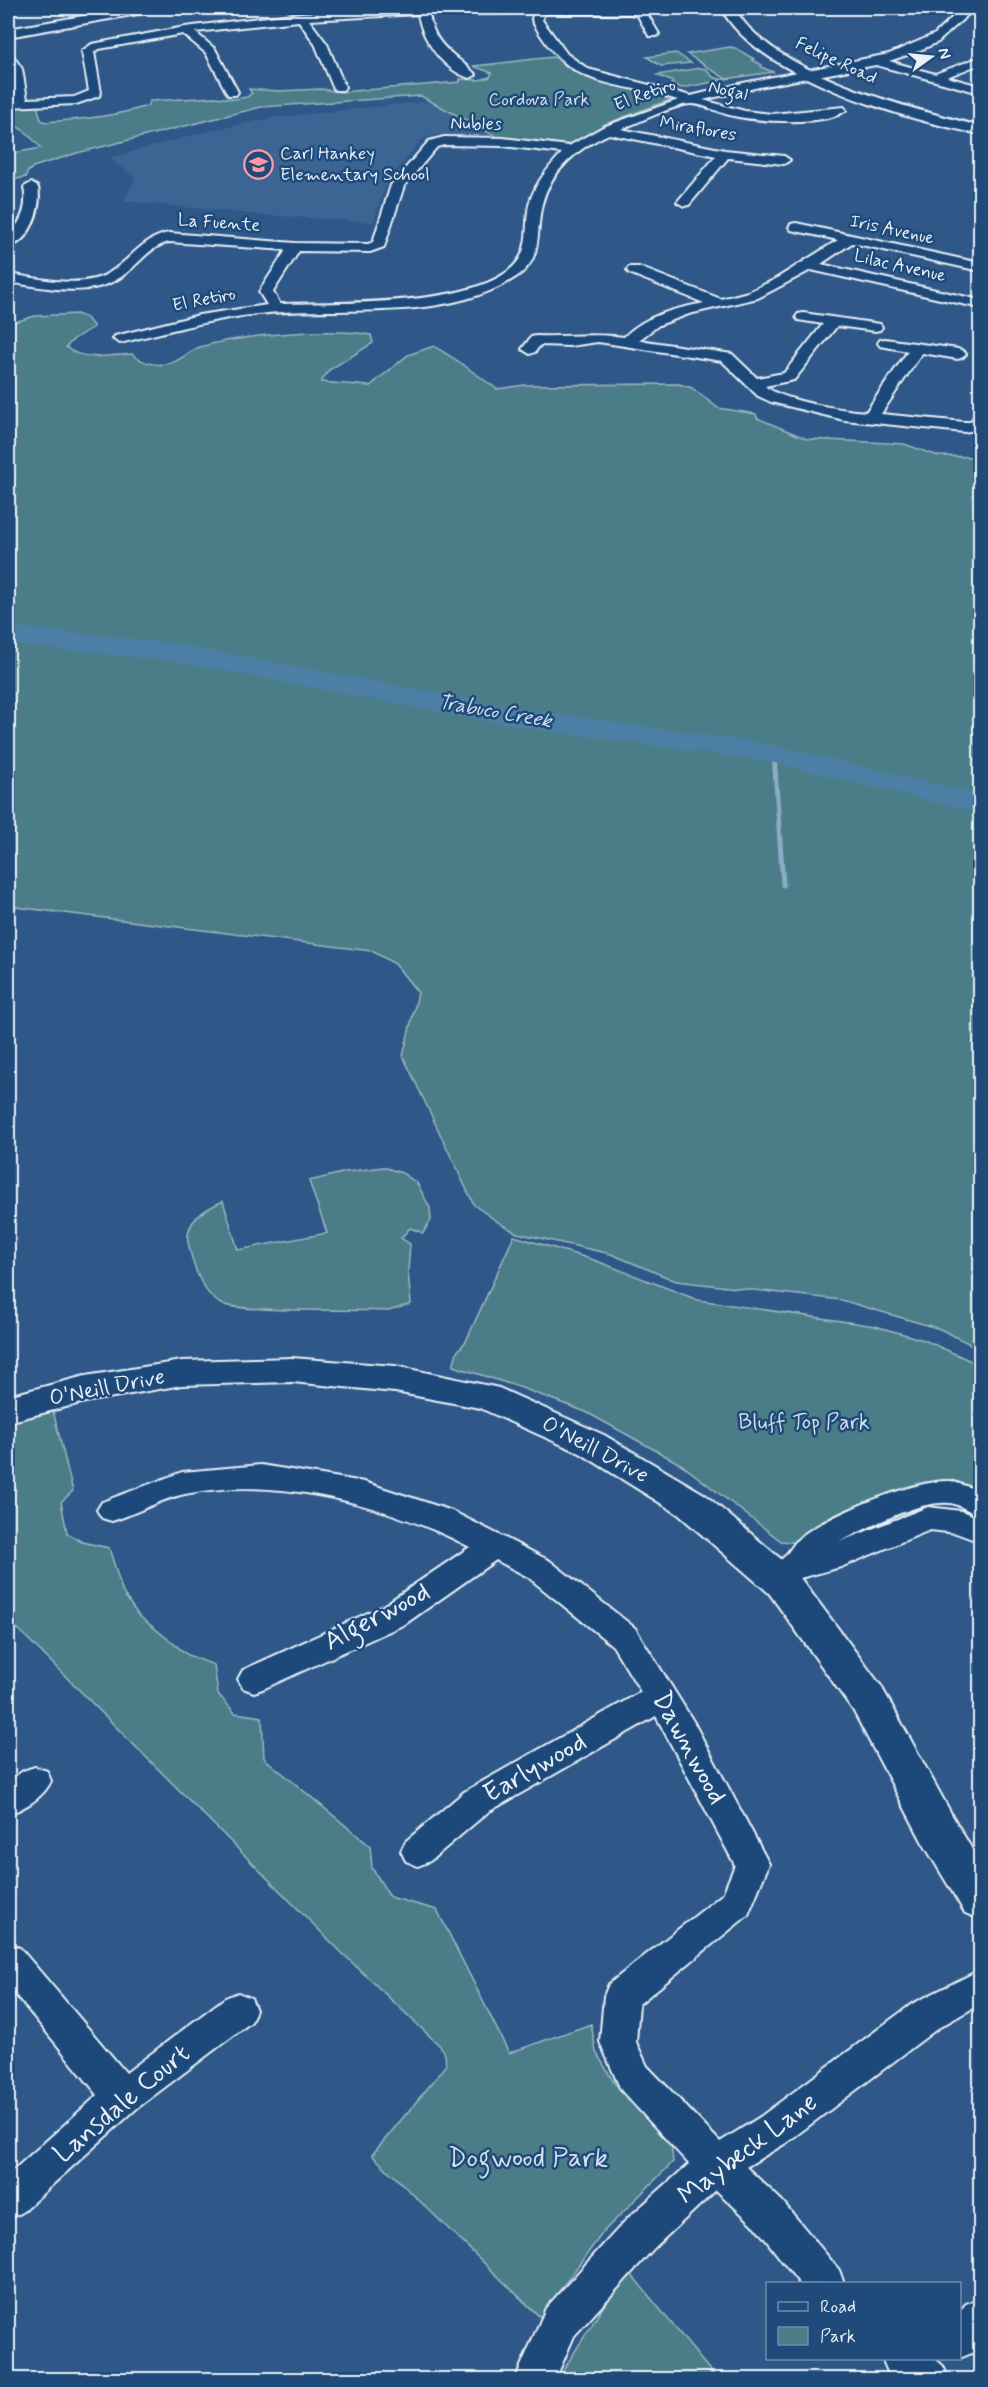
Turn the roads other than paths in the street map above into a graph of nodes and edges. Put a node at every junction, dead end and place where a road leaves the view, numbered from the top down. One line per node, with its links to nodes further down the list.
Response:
1 (117, 8): 8 (main road)
2 (149, 8): 10 (main road)
3 (728, 8): 16 (main road, Felipe Road)
4 (970, 8): 14 (street, El Retiro)
5 (423, 10): 6 (street); 7 (street); 15 (street)
6 (540, 11): 11 (street); 21 (street, Nogal)
7 (301, 16): 9 (street); 18 (street)
8 (8, 28)
9 (185, 30): 20 (street); 23 (street)
10 (8, 33)
11 (652, 34)
12 (8, 56): 23 (street)
13 (981, 60): 17 (street)
14 (876, 61): 16 (street, El Retiro); 17 (street)
15 (470, 75)
16 (811, 75): 21 (street, El Retiro); 26 (main road, Felipe Road)
17 (934, 78): 19 (street)
18 (339, 87)
19 (981, 90)
20 (232, 92)
21 (689, 100): 24 (street, Nogal); 25 (street, El Retiro)
22 (8, 103): 23 (street)
23 (22, 103)
24 (840, 110)
25 (607, 130): 27 (street, El Retiro); 28 (street, Miraflores)
26 (981, 130)
27 (572, 150): 36 (street, Nubles); 43 (street, El Retiro)
28 (725, 154): 29 (street, Miraflores); 31 (street)
29 (784, 160)
30 (31, 187): 34 (street)
31 (684, 202)
32 (796, 227): 33 (street, Iris Avenue)
33 (849, 239): 37 (street); 38 (street, Iris Avenue)
34 (8, 243)
35 (296, 247): 36 (street, La Fuente); 40 (street, La Fuente); 43 (street)
36 (370, 248)
37 (810, 266): 41 (street); 42 (street, Lilac Avenue)
38 (981, 267)
39 (634, 270): 41 (street)
40 (8, 278)
41 (718, 303): 48 (street)
42 (981, 304)
43 (276, 308): 47 (street, El Retiro)
44 (803, 317): 45 (street)
45 (833, 321): 46 (street); 53 (street)
46 (875, 327)
47 (120, 339)
48 (628, 342): 51 (street); 53 (street)
49 (885, 343): 50 (street)
50 (918, 348): 52 (street); 54 (street)
51 (530, 349)
52 (958, 354)
53 (755, 383): 54 (street)
54 (870, 418): 55 (street)
55 (981, 420)
56 (8, 1394): 62 (main road, O'Neill Drive)
57 (8, 1409): 62 (main road, O'Neill Drive)
58 (981, 1504): 62 (street)
59 (112, 1510): 61 (street, Dawnwood)
60 (981, 1531): 62 (street)
61 (494, 1546): 63 (street, Algerwood); 64 (street, Dawnwood)
62 (784, 1573): 68 (main road, O'Neill Drive); 69 (main road, O'Neill Drive)
63 (254, 1679)
64 (661, 1697): 67 (street, Earlywood); 74 (street, Dawnwood)
65 (35, 1781): 66 (street)
66 (8, 1800)
67 (418, 1851)
68 (981, 1874)
69 (981, 1900)
70 (8, 1959): 73 (street)
71 (981, 1986): 74 (street, Maybeck Lane)
72 (238, 2010): 73 (street, Lansdale Court)
73 (123, 2097): 75 (street, Lansdale Court)
74 (716, 2165): 76 (street, Dawnwood); 79 (street, Maybeck Lane)
75 (8, 2200)
76 (824, 2282)
77 (981, 2318): 78 (street)
78 (961, 2337)
79 (535, 2379)

